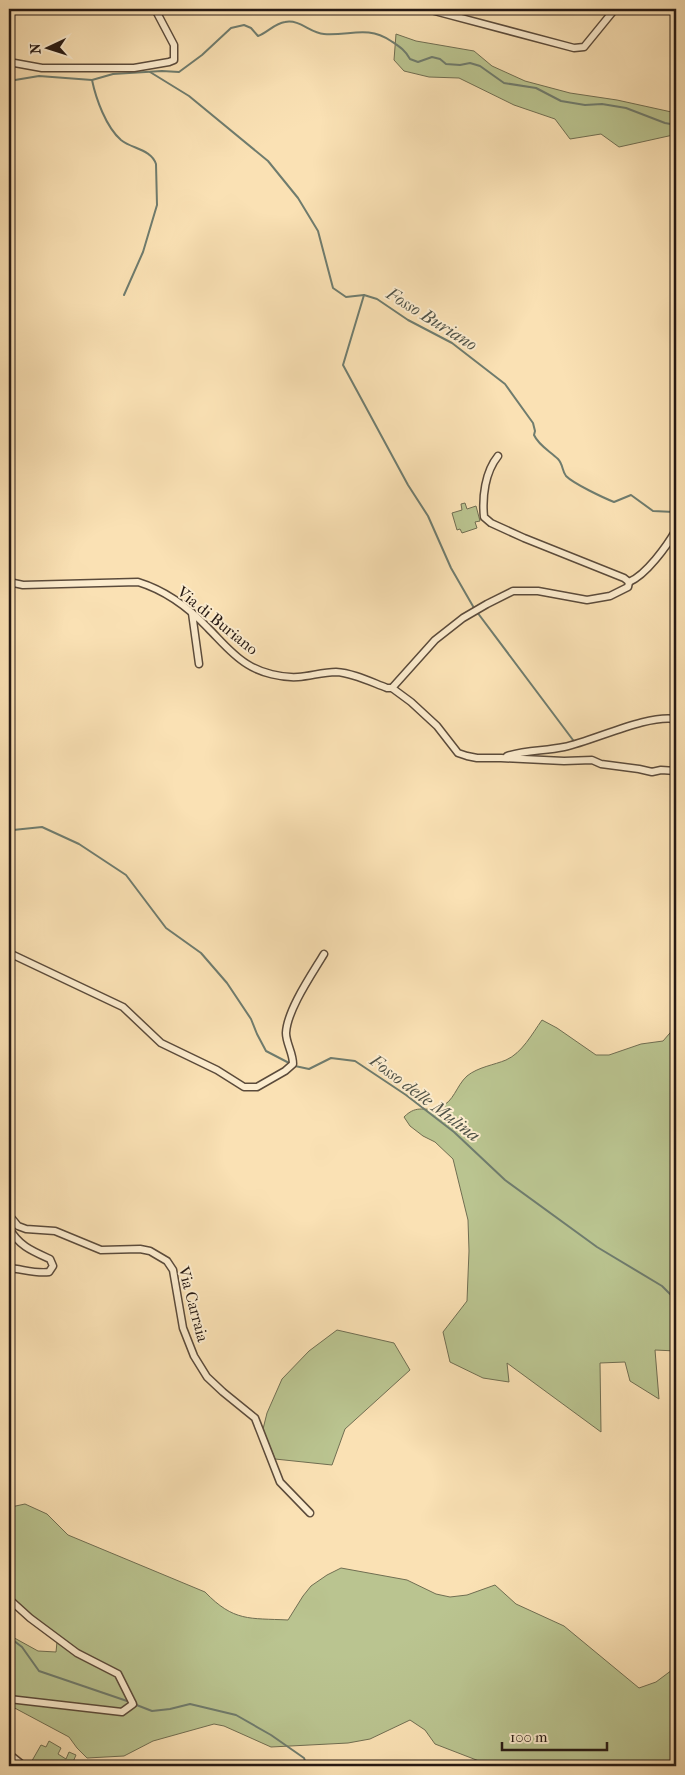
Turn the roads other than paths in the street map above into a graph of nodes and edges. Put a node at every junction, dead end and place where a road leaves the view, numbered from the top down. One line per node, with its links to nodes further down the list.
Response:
1 (155, 9): 4 (street)
2 (427, 9): 3 (street)
3 (615, 9)
4 (9, 62)
5 (498, 456): 8 (street)
6 (676, 530): 8 (street)
7 (9, 582): 9 (street, Via di Buriano)
8 (629, 582): 11 (street)
9 (192, 613): 10 (street); 11 (street, Via di Buriano)
10 (199, 664)
11 (392, 688): 13 (street, Via di Buriano)
12 (676, 719): 13 (street)
13 (501, 758): 14 (street)
14 (676, 771)
15 (9, 954): 16 (street)
16 (324, 954)
17 (9, 1215): 20 (street, Via Carraia)
18 (9, 1228): 19 (street)
19 (9, 1268)
20 (310, 1513)
21 (9, 1599): 22 (street)
22 (9, 1699)
23 (9, 1754): 24 (street)
24 (24, 1766)

